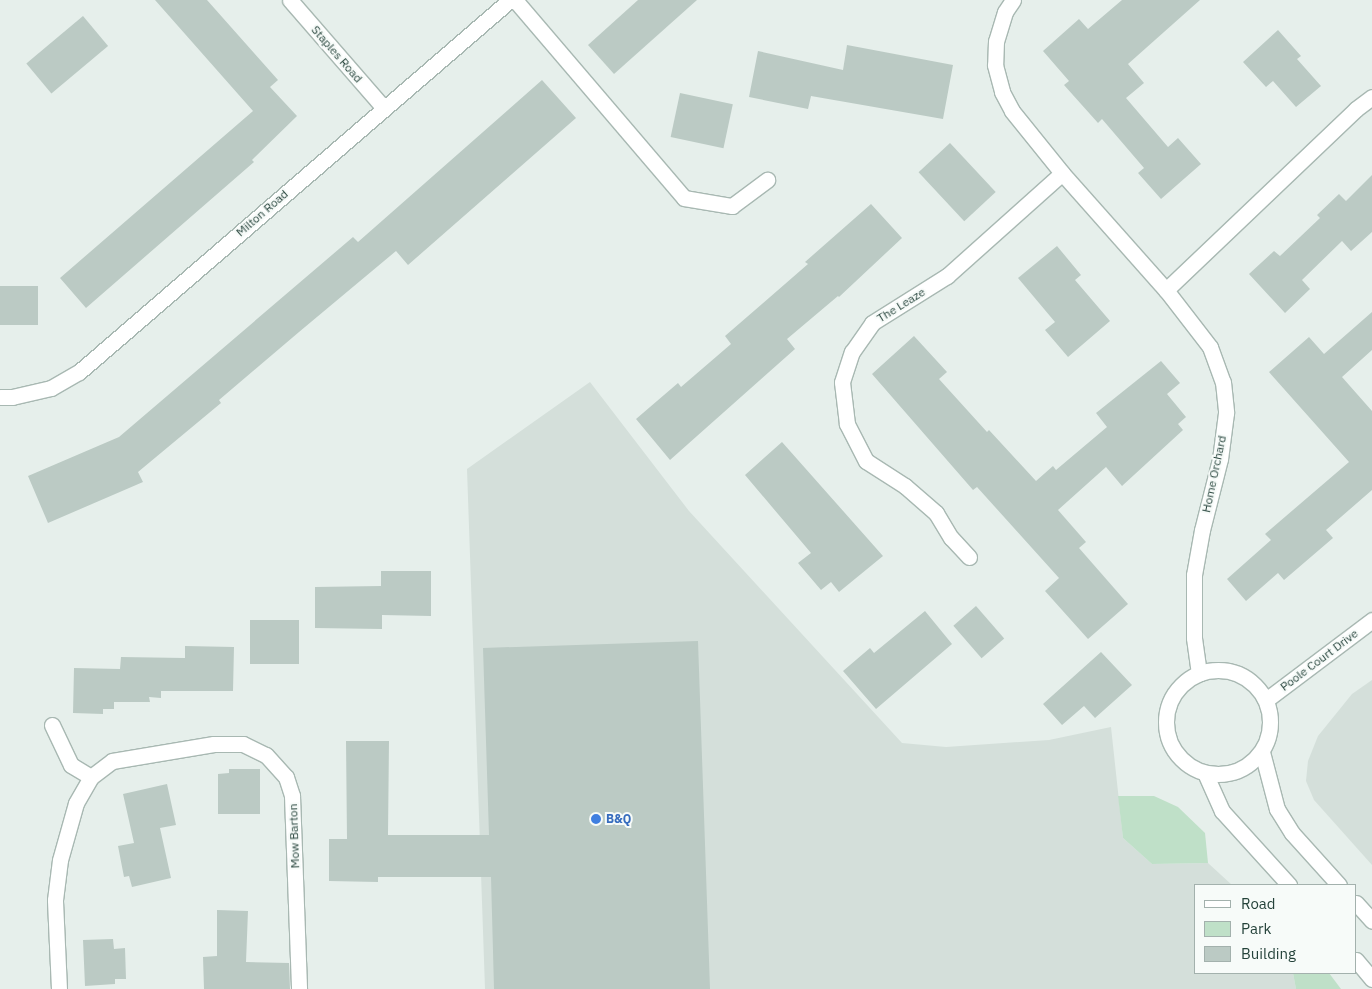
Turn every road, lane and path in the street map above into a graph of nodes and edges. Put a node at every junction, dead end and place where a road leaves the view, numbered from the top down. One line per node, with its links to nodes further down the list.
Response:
1 (290, 0): 6 (street, Staples Road)
2 (510, 0): 6 (street, Milton Road)
3 (515, 0): 8 (street)
4 (1013, 0): 7 (street, Home Orchard)
5 (1372, 97): 9 (street)
6 (384, 108): 10 (street, Milton Road)
7 (1062, 173): 9 (street, Home Orchard); 11 (street, The Leaze)
8 (766, 180)
9 (1166, 290): 13 (street, Home Orchard)
10 (0, 397)
11 (970, 557)
12 (1372, 620): 14 (street, Poole Court Drive)
13 (1199, 674): 14 (street); 17 (street)
14 (1266, 700): 16 (street)
15 (52, 725): 18 (street)
16 (1262, 752): 17 (street); 20 (street)
17 (1205, 773): 19 (street)
18 (91, 777): 25 (street, Mow Barton); 26 (street, Mow Barton)
19 (1288, 884)
20 (1339, 884)
21 (1357, 904): 22 (street)
22 (1372, 921)
23 (1357, 961): 24 (street)
24 (1372, 979)
25 (59, 989)
26 (299, 989)

